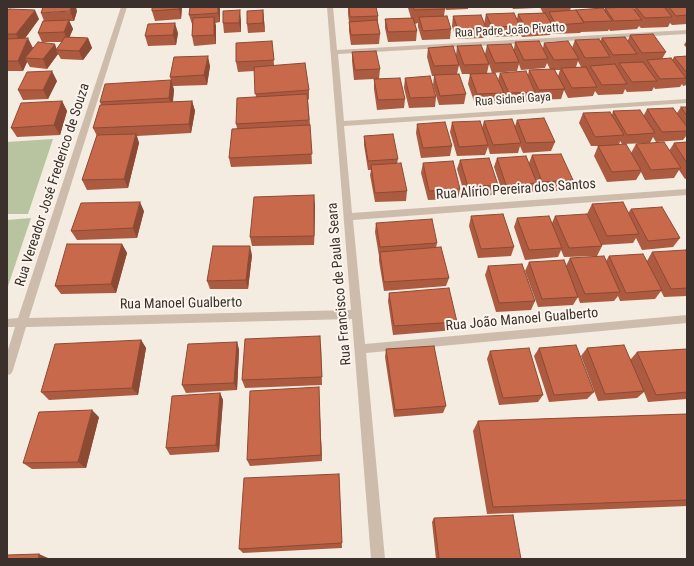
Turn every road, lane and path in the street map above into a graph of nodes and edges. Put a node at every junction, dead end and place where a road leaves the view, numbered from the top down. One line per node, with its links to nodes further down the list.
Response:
1 (124, 7): 11 (street, Rua Vereador José Frederico de Souza)
2 (330, 7): 4 (street, Rua Francisco de Paula Seara)
3 (687, 32): 4 (street, Rua Padre João Pivatto)
4 (334, 52): 6 (street, Rua Francisco de Paula Seara)
5 (687, 101): 6 (street, Rua Sidnei Gaya)
6 (340, 124): 8 (street, Rua Francisco de Paula Seara)
7 (687, 192): 8 (street, Rua Alírio Pereira dos Santos)
8 (348, 217): 9 (street, Rua Francisco de Paula Seara)
9 (356, 314): 11 (street, Rua Manoel Gualberto); 13 (street, Rua Francisco de Paula Seara)
10 (687, 319): 13 (street, Rua João Manoel Gualberto)
11 (23, 322): 12 (street, Rua Manoel Gualberto); 14 (street, Rua Vereador José Frederico de Souza)
12 (7, 323)
13 (359, 349): 15 (street, Rua Francisco de Paula Seara)
14 (7, 370)
15 (378, 559)

